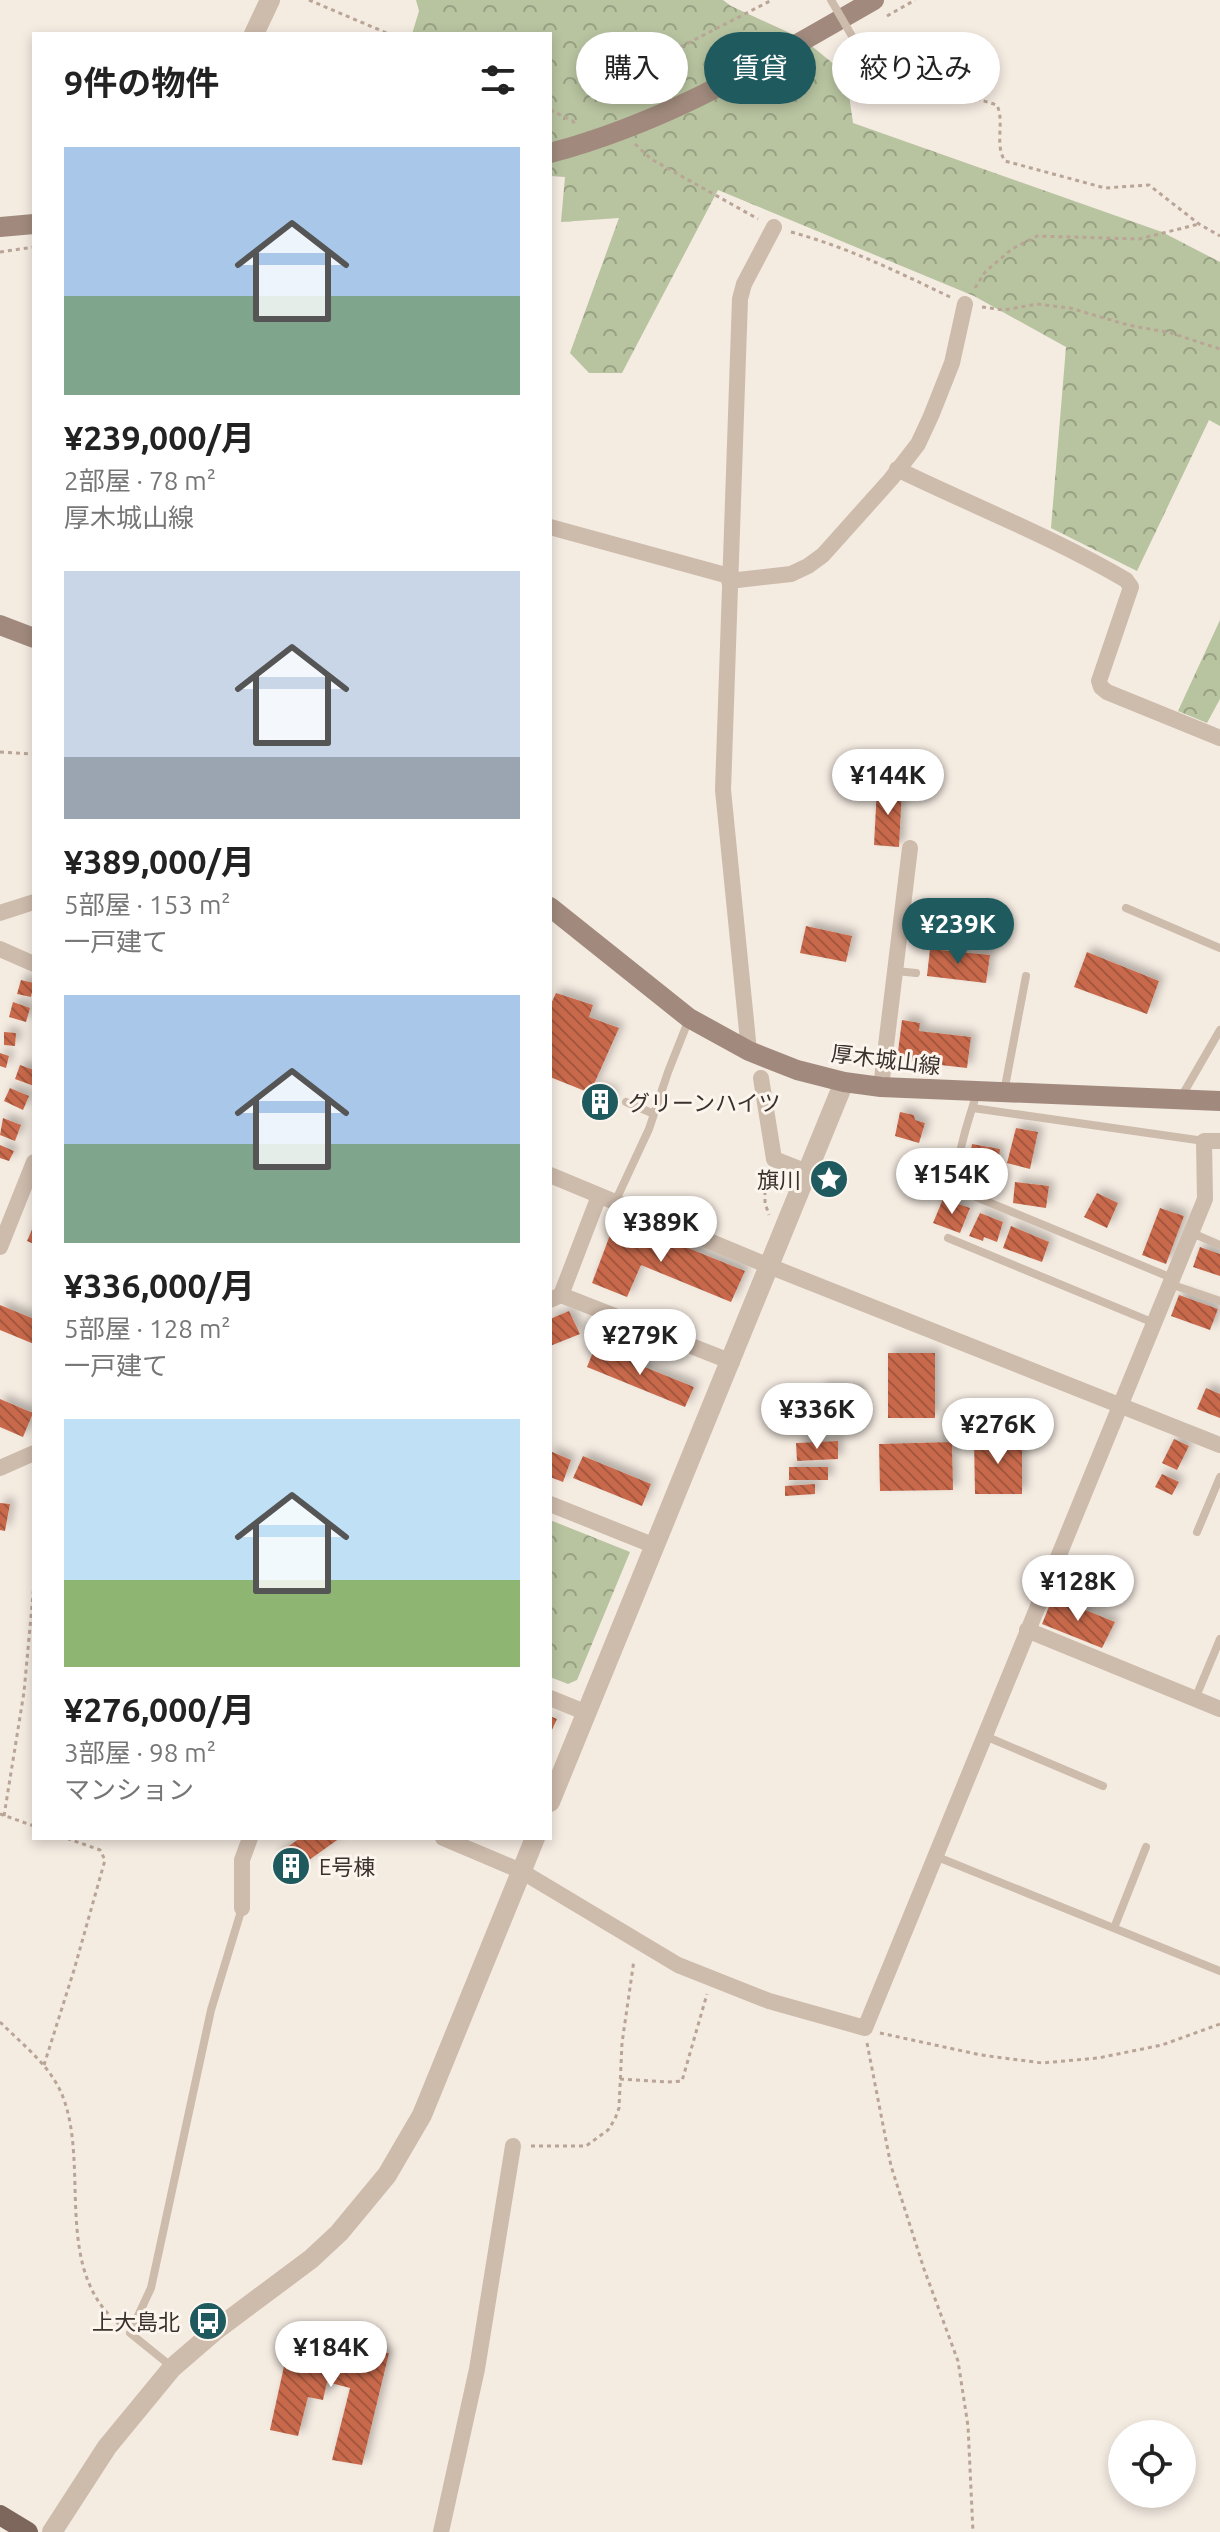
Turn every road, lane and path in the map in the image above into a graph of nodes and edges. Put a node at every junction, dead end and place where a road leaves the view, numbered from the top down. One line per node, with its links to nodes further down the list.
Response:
1 (270, 0): 6 (street)
2 (309, 0): 7 (path)
3 (772, 0): 9 (path)
4 (831, 0): 8 (lane, bridge)
5 (874, 0): 13 (main road)
6 (255, 32)
7 (384, 32)
8 (850, 32)
9 (688, 43)
10 (994, 104): 16 (path)
11 (552, 111): 13 (path)
12 (565, 130): 13 (path)
13 (582, 134): 14 (main road)
14 (552, 152)
15 (32, 224): 17 (main road)
16 (1199, 224): 19 (path); 22 (path)
17 (0, 227)
18 (774, 227): 26 (street)
19 (1220, 236)
20 (32, 247): 21 (path)
21 (0, 252)
22 (965, 304): 23 (path); 24 (street)
23 (1220, 349)
24 (897, 469): 26 (street); 29 (street)
25 (552, 528): 26 (street)
26 (729, 578): 45 (street)
27 (0, 625): 28 (main road)
28 (32, 634)
29 (1220, 738)
30 (0, 752): 31 (path)
31 (32, 754)
32 (910, 848): 40 (street)
33 (32, 903): 36 (street)
34 (1126, 908): 37 (lane)
35 (552, 909): 43 (main road, 厚木城山線)
36 (0, 913)
37 (1220, 948)
38 (0, 949): 39 (street)
39 (32, 963)
40 (896, 971): 41 (lane); 48 (street)
41 (916, 973)
42 (1026, 976): 49 (lane)
43 (689, 1018): 45 (main road, 厚木城山線); 54 (lane)
44 (1220, 1030): 51 (lane)
45 (749, 1051): 47 (main road, 厚木城山線)
46 (761, 1078): 56 (street)
47 (844, 1082): 48 (main road, 厚木城山線); 56 (street)
48 (881, 1087): 50 (main road, 厚木城山線)
49 (1003, 1093): 50 (main road, 厚木城山線); 51 (main road, 厚木城山線)
50 (975, 1100): 55 (lane); 66 (lane)
51 (1180, 1100): 52 (main road, 厚木城山線)
52 (1220, 1101)
53 (626, 1102): 54 (lane)
54 (654, 1114): 59 (lane)
55 (1212, 1141): 61 (street)
56 (807, 1172): 65 (street)
57 (552, 1176): 59 (street)
58 (29, 1189): 60 (street)
59 (607, 1199): 65 (street); 67 (street)
60 (6, 1213): 64 (street)
61 (1191, 1233): 63 (lane); 66 (street)
62 (948, 1238): 69 (lane)
63 (1220, 1245)
64 (0, 1247)
65 (769, 1266): 70 (street); 71 (street)
66 (1171, 1281): 68 (lane); 69 (street)
67 (555, 1297): 70 (street)
68 (1220, 1301)
69 (1154, 1324): 71 (street)
70 (732, 1362): 78 (street)
71 (1120, 1404): 72 (street); 80 (street)
72 (1220, 1445)
73 (32, 1454): 74 (street)
74 (0, 1468)
75 (1220, 1477): 77 (lane)
76 (552, 1505): 78 (street)
77 (1197, 1532)
78 (655, 1546): 85 (street)
79 (32, 1606): 89 (path)
80 (1027, 1630): 83 (street); 86 (street)
81 (1220, 1639): 83 (lane)
82 (552, 1699): 85 (street)
83 (1195, 1699): 84 (street)
84 (1220, 1709)
85 (587, 1713): 88 (street)
86 (984, 1736): 87 (lane); 96 (street)
87 (1103, 1786)
88 (552, 1797)
89 (2, 1815): 90 (path)
90 (32, 1825)
91 (72, 1840): 106 (path)
92 (249, 1840): 98 (street)
93 (448, 1840): 97 (street)
94 (534, 1840): 97 (street)
95 (1146, 1847): 99 (lane)
96 (935, 1856): 99 (lane); 105 (street)
97 (521, 1871): 100 (street); 110 (street)
98 (242, 1908): 109 (lane)
99 (1114, 1928): 101 (lane)
100 (637, 1940): 102 (street); 107 (path)
101 (1220, 1971)
102 (712, 1979): 105 (street); 107 (path)
103 (0, 2022): 106 (path)
104 (1220, 2024): 105 (path)
105 (865, 2028): 115 (path)
106 (44, 2065): 109 (path)
107 (620, 2079): 108 (path)
108 (513, 2146): 114 (street)
109 (130, 2333): 110 (lane)
110 (172, 2368): 113 (street)
111 (0, 2515): 112 (main road)
112 (28, 2532)
113 (52, 2532)
114 (441, 2532)
115 (973, 2532)

